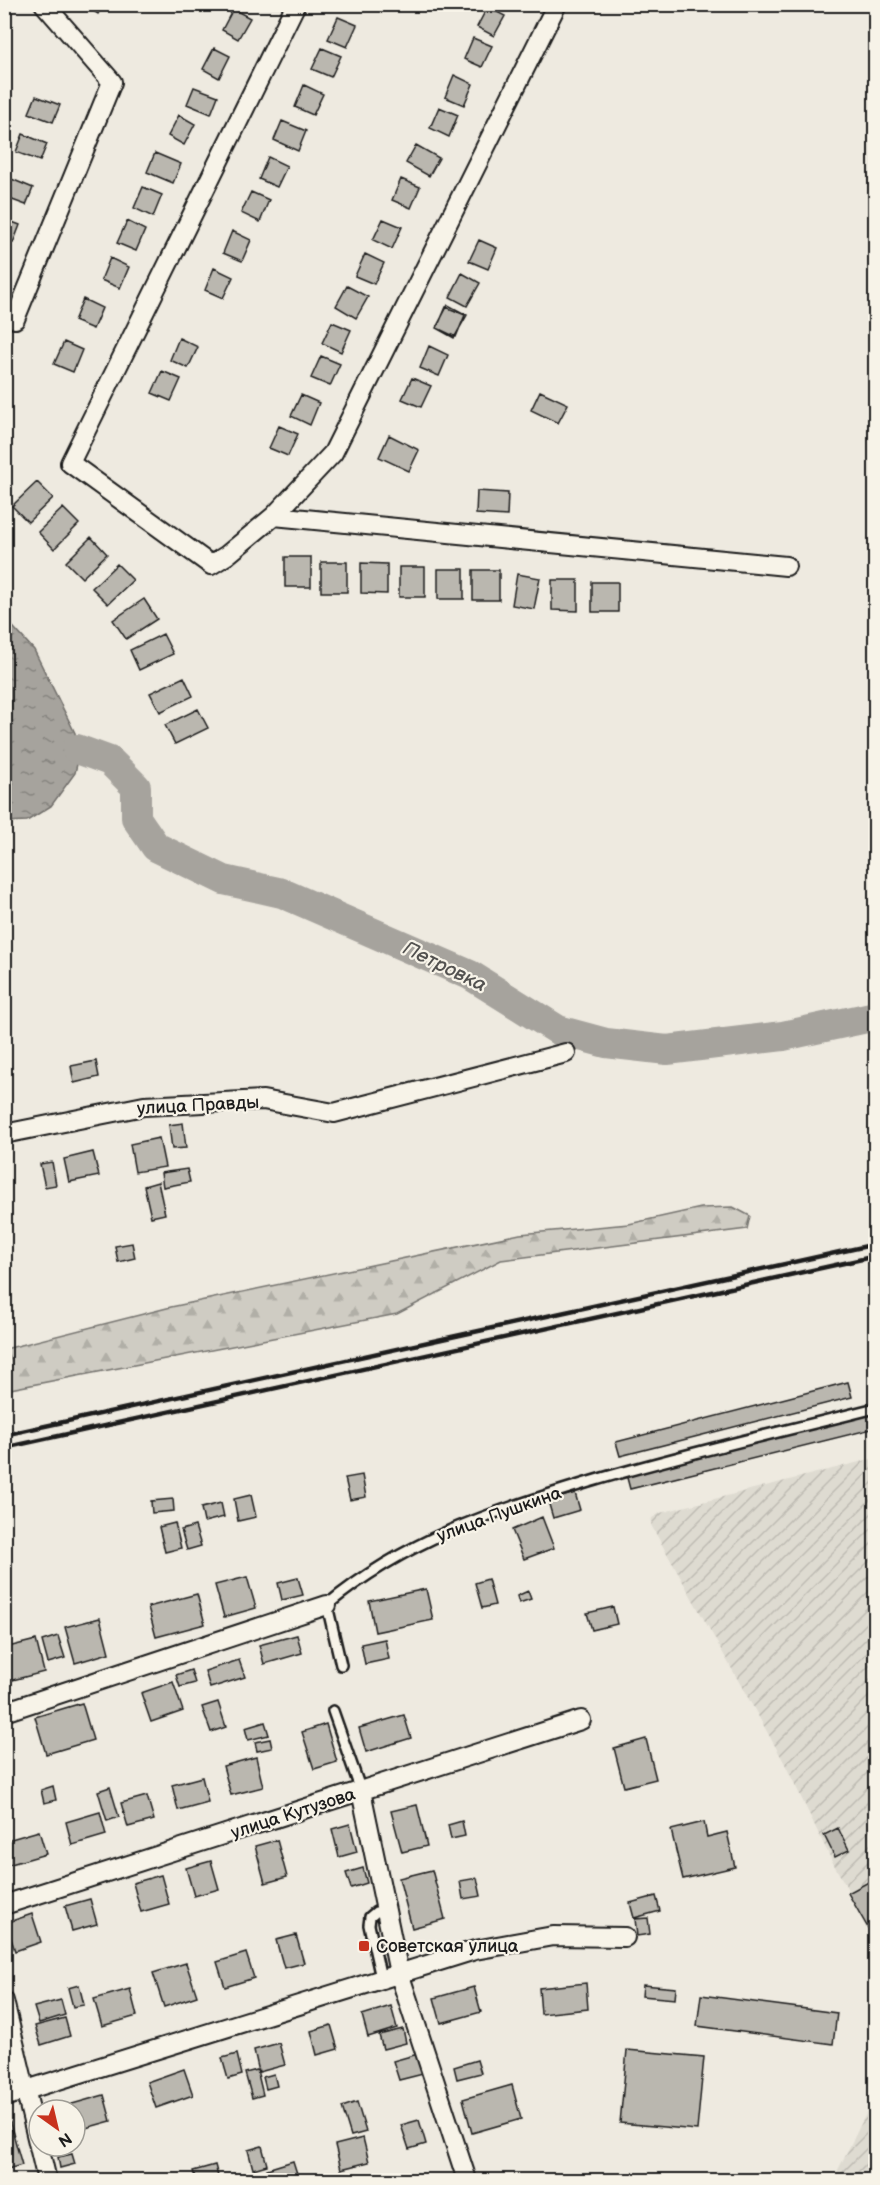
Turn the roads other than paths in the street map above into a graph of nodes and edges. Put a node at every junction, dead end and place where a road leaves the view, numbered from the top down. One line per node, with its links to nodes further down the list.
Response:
1 (44, 4): 4 (street)
2 (296, 4): 5 (street)
3 (557, 4): 5 (street)
4 (15, 319)
5 (274, 516): 6 (street)
6 (786, 566)
7 (566, 1053): 8 (street, улица Правды)
8 (4, 1134)
9 (876, 1408): 10 (lane, улица Пушкина)
10 (327, 1605): 11 (lane); 13 (street, улица Пушкина)
11 (341, 1665)
12 (333, 1711): 15 (lane)
13 (4, 1712)
14 (581, 1720): 15 (street, улица Кутузова)
15 (361, 1791): 16 (street, улица Кутузова); 17 (street)
16 (4, 1905)
17 (386, 1911): 19 (street); 20 (lane)
18 (625, 1937): 19 (street)
19 (399, 1973): 20 (street); 25 (street)
20 (381, 1978): 22 (street)
21 (4, 2001): 22 (street)
22 (25, 2090): 23 (street); 24 (street)
23 (4, 2097)
24 (47, 2181)
25 (467, 2181)

